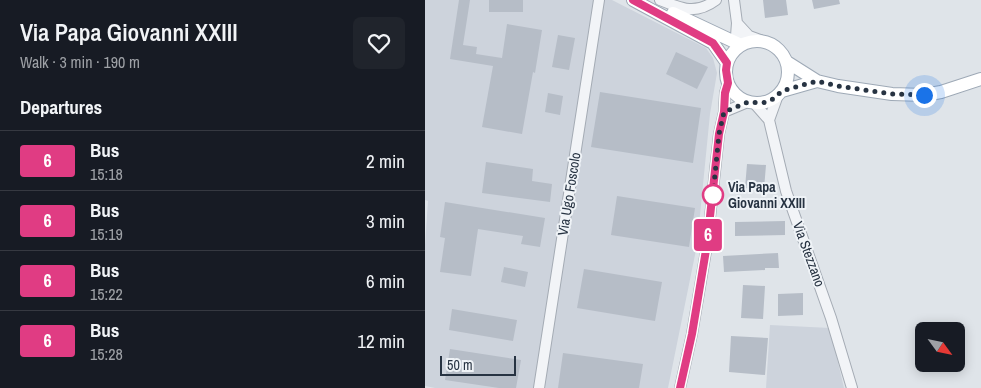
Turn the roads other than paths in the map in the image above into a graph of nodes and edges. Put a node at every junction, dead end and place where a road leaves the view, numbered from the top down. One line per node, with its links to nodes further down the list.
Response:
1 (599, 0): 19 (street, Via Ugo Foscolo)
2 (633, 0): 11 (main road)
3 (645, 0): 9 (main road)
4 (660, 0): 5 (street)
5 (717, 0)
6 (734, 0): 7 (street)
7 (737, 23): 8 (street); 9 (street)
8 (759, 40): 9 (main road); 10 (main road)
9 (742, 44): 11 (main road)
10 (787, 62): 13 (main road); 15 (main road)
11 (727, 63): 14 (main road)
12 (981, 79): 13 (main road)
13 (817, 81): 15 (main road)
14 (728, 83): 16 (main road); 17 (street)
15 (780, 93): 16 (main road); 18 (street)
16 (751, 102): 17 (street); 18 (street, Via Stezzano)
17 (724, 112): 20 (street)
18 (769, 120): 21 (street, Via Stezzano)
19 (539, 388)
20 (680, 388)
21 (852, 388)

